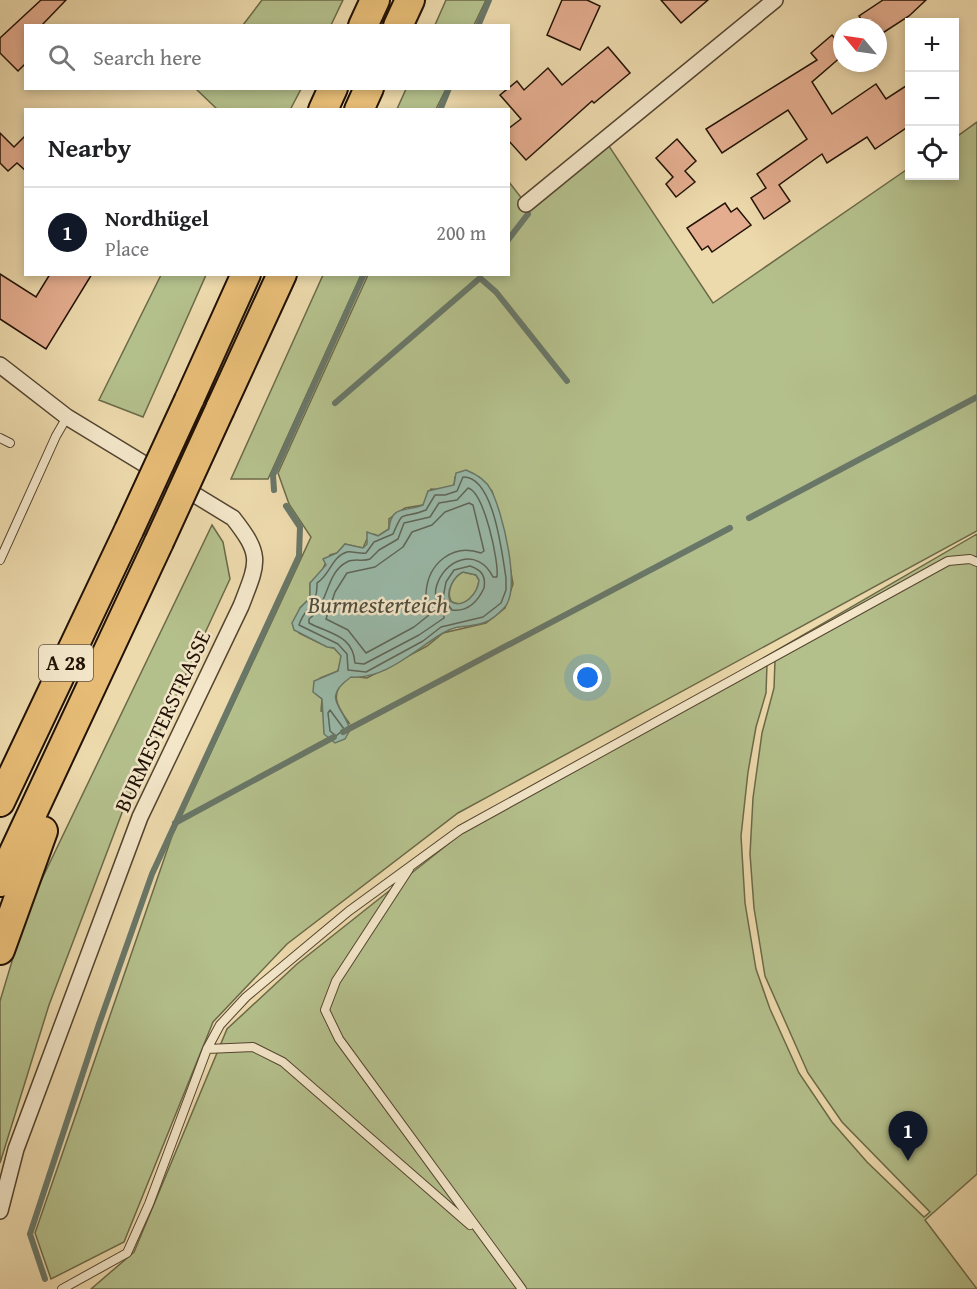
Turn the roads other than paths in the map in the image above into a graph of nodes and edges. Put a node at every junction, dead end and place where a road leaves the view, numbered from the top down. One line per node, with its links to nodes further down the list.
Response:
1 (375, 0): 4 (highway)
2 (410, 0): 5 (highway)
3 (775, 0): 10 (street)
4 (364, 24)
5 (399, 24)
6 (332, 90): 8 (highway)
7 (368, 90): 9 (highway)
8 (324, 108)
9 (360, 108)
10 (526, 204)
11 (245, 276): 20 (highway, A 28, bridge)
12 (281, 276): 19 (highway, A 28, bridge)
13 (0, 365): 14 (street, BURMESTERSTRASSE)
14 (67, 417): 17 (lane); 25 (street, BURMESTERSTRASSE)
15 (0, 438): 16 (lane)
16 (10, 443)
17 (0, 560)
18 (977, 562): 21 (lane)
19 (114, 636): 22 (highway, A 28); 23 (highway)
20 (1, 799)
21 (413, 863): 24 (lane); 26 (lane)
22 (0, 882)
23 (0, 950)
24 (207, 1050): 26 (lane); 27 (lane)
25 (0, 1211)
26 (479, 1233): 28 (lane)
27 (62, 1289)
28 (522, 1289)

